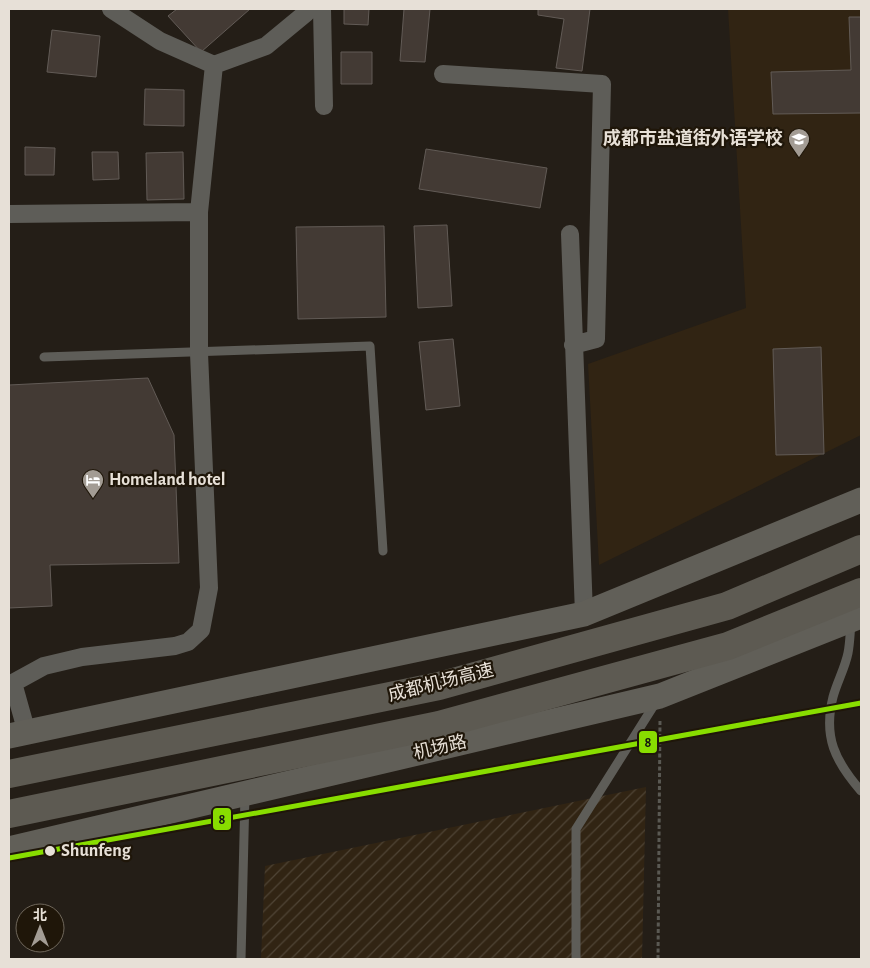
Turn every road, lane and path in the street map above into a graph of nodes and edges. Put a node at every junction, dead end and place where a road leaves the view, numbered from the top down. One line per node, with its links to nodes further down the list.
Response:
1 (111, 9): 4 (street)
2 (307, 9): 4 (street)
3 (322, 9): 6 (street)
4 (214, 65): 7 (street)
5 (443, 74): 10 (street)
6 (324, 106)
7 (198, 212): 8 (street); 11 (street)
8 (9, 214)
9 (570, 234): 10 (street)
10 (573, 345): 17 (street)
11 (199, 353): 12 (lane); 15 (lane); 19 (street)
12 (44, 357)
13 (861, 500): 17 (main road)
14 (861, 550): 22 (highway, 成都机场高速)
15 (383, 551)
16 (861, 592): 25 (highway)
17 (584, 614): 21 (main road)
18 (856, 618): 20 (main road, 机场路); 23 (lane)
19 (11, 683): 21 (street)
20 (660, 696): 24 (main road, 机场路); 28 (lane); 29 (path)
21 (18, 735)
22 (9, 774)
23 (861, 791)
24 (245, 795): 26 (main road, 机场路); 27 (lane)
25 (9, 814)
26 (9, 849)
27 (242, 959)
28 (576, 959)
29 (658, 959)

